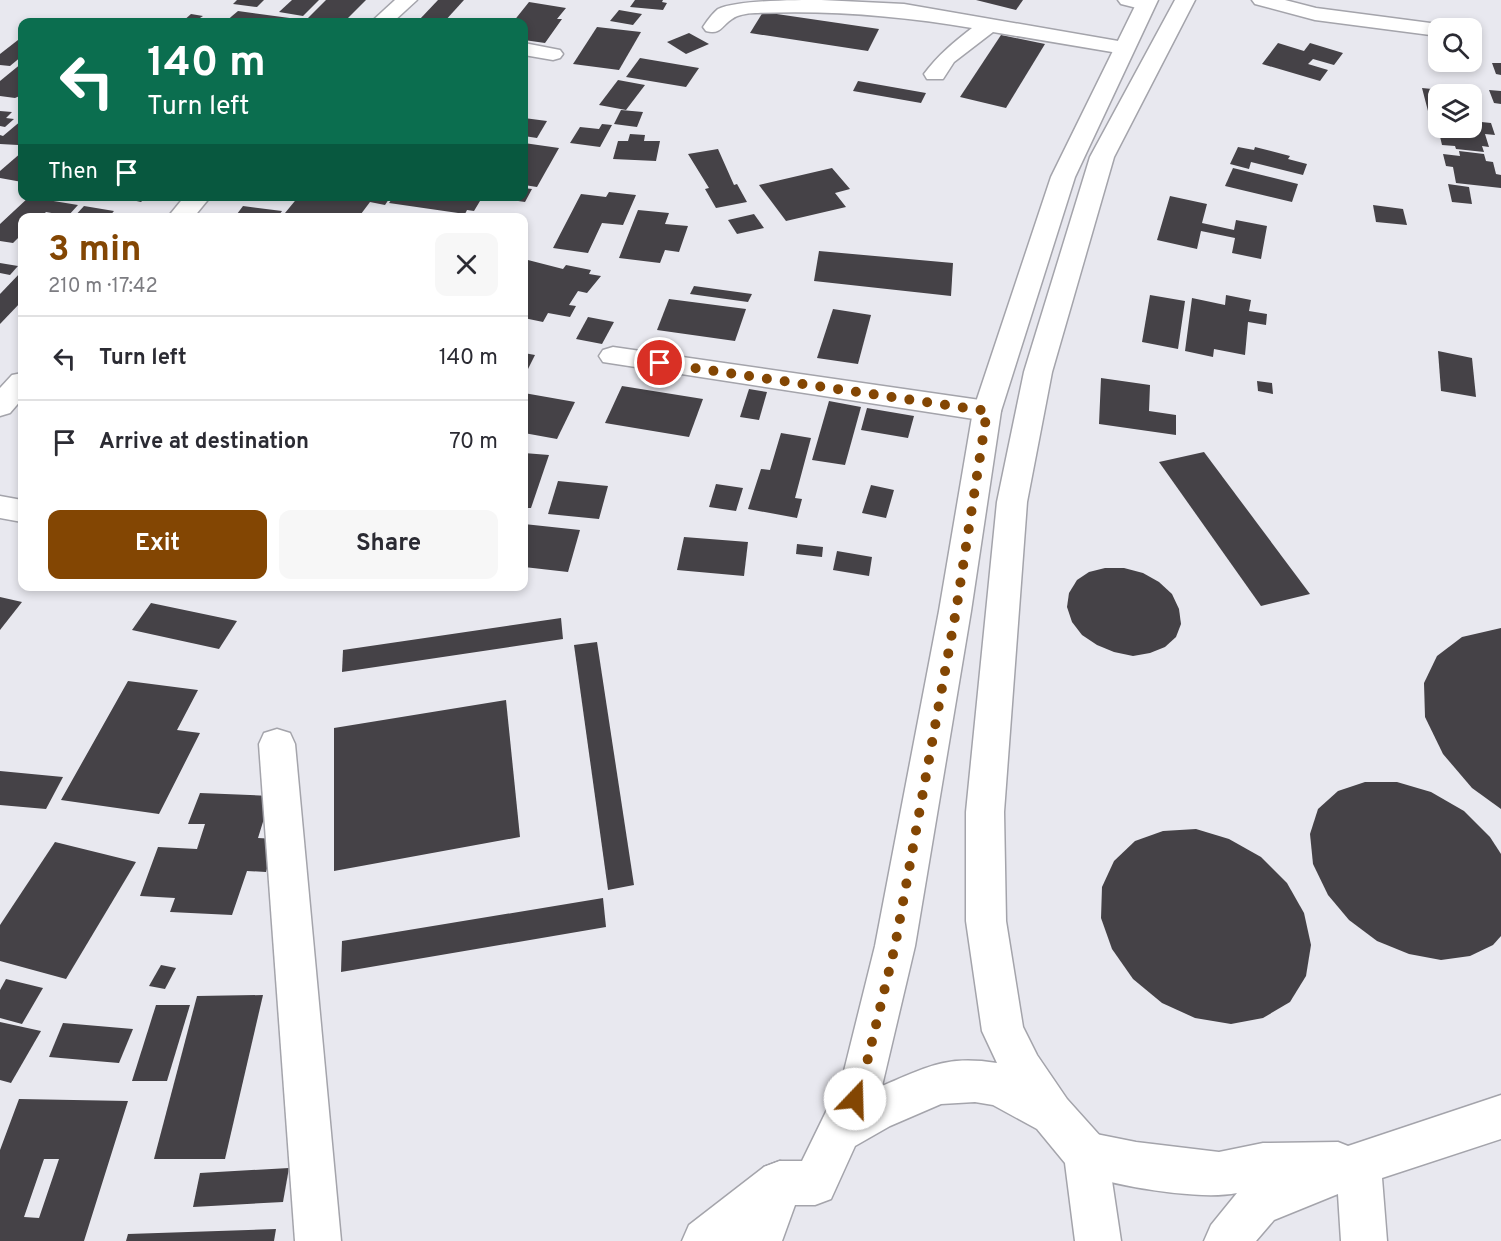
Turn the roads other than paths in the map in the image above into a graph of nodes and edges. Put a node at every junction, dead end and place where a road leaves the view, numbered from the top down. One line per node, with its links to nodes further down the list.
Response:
1 (407, 0): 5 (main road)
2 (1185, 0): 20 (main road)
3 (1262, 0): 8 (main road)
4 (1140, 1): 9 (main road)
5 (386, 18)
6 (990, 24): 7 (main road); 9 (main road); 12 (main road)
7 (713, 27)
8 (1428, 29)
9 (1124, 48): 16 (main road)
10 (528, 50): 11 (main road)
11 (553, 54)
12 (935, 74)
13 (195, 201): 14 (main road)
14 (183, 213)
15 (613, 356): 16 (main road)
16 (987, 411): 22 (main road)
17 (0, 507): 18 (main road)
18 (18, 510)
19 (277, 744): 26 (main road)
20 (1052, 1114): 22 (main road); 23 (main road)
21 (1501, 1116): 24 (main road)
22 (840, 1131): 25 (main road)
23 (1086, 1154): 24 (main road); 29 (main road)
24 (1358, 1164): 30 (main road); 31 (main road)
25 (780, 1183): 27 (main road); 28 (main road)
26 (318, 1241)
27 (705, 1241)
28 (759, 1241)
29 (1098, 1241)
30 (1227, 1241)
31 (1364, 1241)

